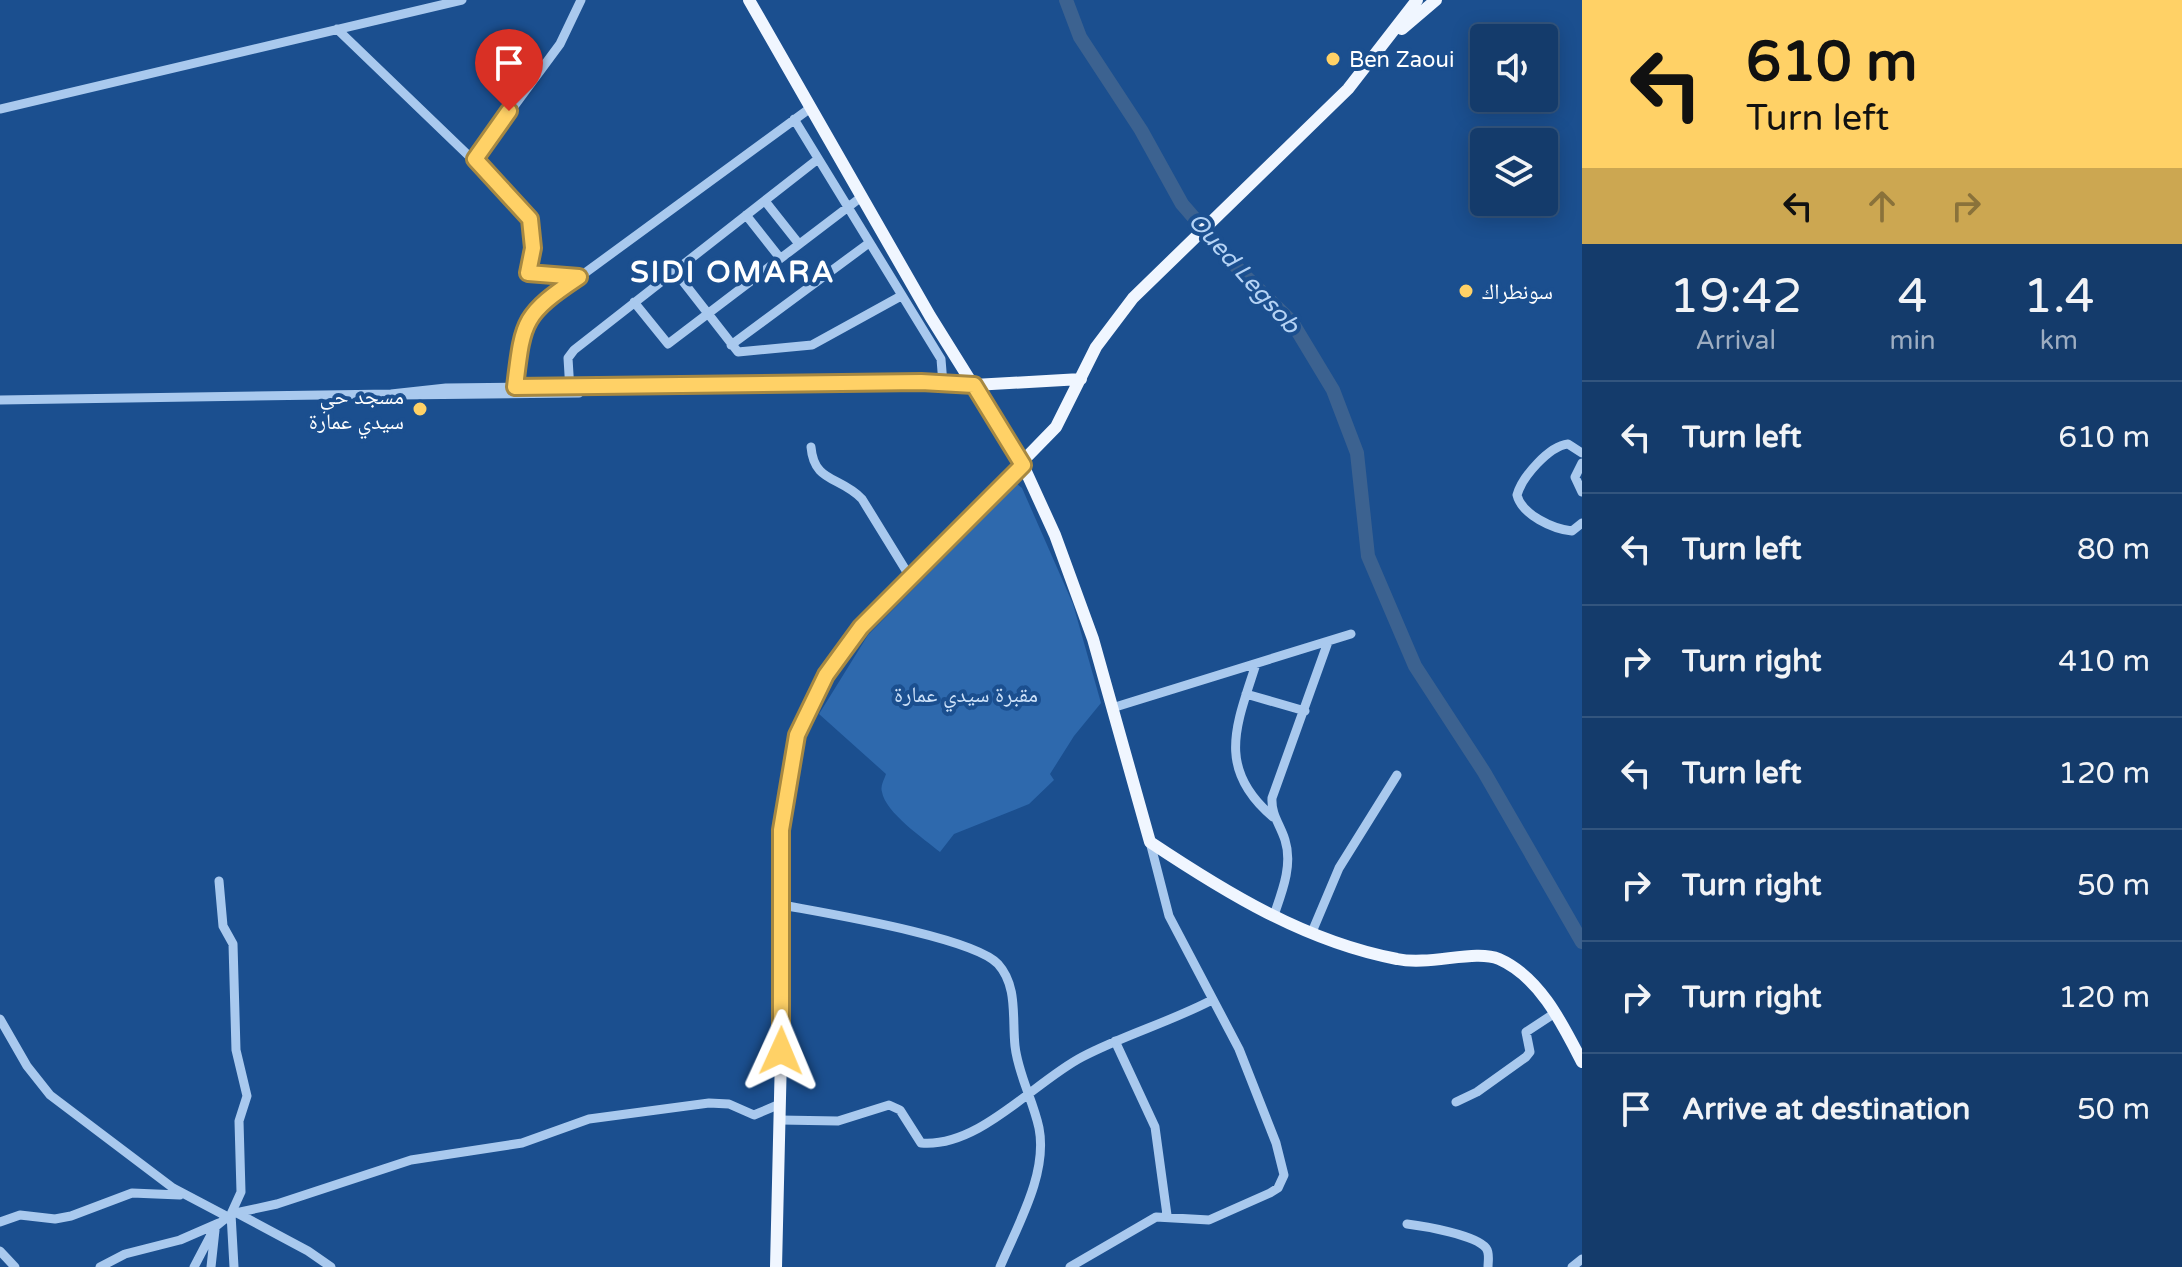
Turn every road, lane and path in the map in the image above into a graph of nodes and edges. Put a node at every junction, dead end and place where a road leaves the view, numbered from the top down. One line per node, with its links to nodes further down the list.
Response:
1 (462, 0): 6 (street)
2 (581, 0): 11 (street)
3 (749, 0): 9 (main road)
4 (1417, 0): 7 (main road)
5 (1436, 0): 7 (main road)
6 (337, 29): 8 (street); 11 (street)
7 (1390, 39): 29 (main road)
8 (0, 109)
9 (809, 109): 10 (street); 13 (main road)
10 (794, 119): 12 (street); 21 (street)
11 (475, 159): 21 (street)
12 (818, 159): 14 (street); 15 (street)
13 (860, 198): 15 (street); 25 (main road)
14 (765, 201): 16 (street); 18 (street)
15 (847, 207): 17 (street); 18 (street)
16 (746, 215): 19 (street); 20 (street)
17 (869, 243): 22 (street); 26 (street)
18 (799, 244): 19 (street)
19 (780, 258): 24 (street)
20 (674, 270): 23 (street); 24 (street)
21 (579, 277): 32 (street)
22 (901, 296): 25 (street); 26 (street)
23 (634, 302): 24 (street); 33 (street)
24 (708, 314): 26 (street)
25 (924, 320): 27 (main road); 28 (street)
26 (731, 345)
27 (954, 355): 28 (street); 31 (main road)
28 (941, 359): 30 (street)
29 (1081, 379): 31 (main road); 39 (main road)
30 (943, 384): 31 (street); 33 (street)
31 (974, 385): 39 (main road)
32 (515, 387): 33 (street); 34 (street)
33 (570, 390): 34 (street)
34 (391, 394): 35 (street)
35 (0, 400)
36 (811, 447): 42 (street)
37 (1582, 453): 41 (street)
38 (1582, 463): 40 (street)
39 (1023, 465): 42 (main road); 47 (main road)
40 (1582, 492)
41 (1582, 523)
42 (910, 577): 53 (main road)
43 (1351, 634): 44 (street)
44 (1328, 642): 45 (street); 48 (street)
45 (1256, 664): 46 (street); 47 (street)
46 (1246, 694): 48 (street); 50 (street)
47 (1112, 708): 51 (main road)
48 (1305, 711): 50 (street)
49 (1397, 775): 55 (street)
50 (1273, 817): 54 (street)
51 (1150, 842): 54 (main road); 56 (street)
52 (219, 881): 67 (street)
53 (782, 905): 61 (street); 63 (main road)
54 (1274, 915): 55 (main road)
55 (1312, 932): 57 (main road)
56 (1212, 1000): 59 (street); 66 (street)
57 (1555, 1013): 60 (main road); 62 (street)
58 (0, 1019): 65 (street)
59 (1115, 1041): 61 (street); 66 (street)
60 (1582, 1062)
61 (1028, 1095): 64 (street); 79 (street)
62 (1456, 1102)
63 (780, 1104): 64 (main road); 67 (street)
64 (780, 1120): 78 (main road)
65 (191, 1197): 67 (street); 68 (street)
66 (1167, 1215): 80 (street)
67 (227, 1218): 73 (street); 74 (street); 75 (street); 76 (street); 77 (street)
68 (0, 1222)
69 (1407, 1224): 81 (street)
70 (0, 1251): 72 (street)
71 (1582, 1259): 82 (street)
72 (15, 1267)
73 (100, 1267)
74 (194, 1267)
75 (211, 1267)
76 (234, 1267)
77 (331, 1267)
78 (776, 1267)
79 (1000, 1267)
80 (1070, 1267)
81 (1488, 1267)
82 (1572, 1267)

